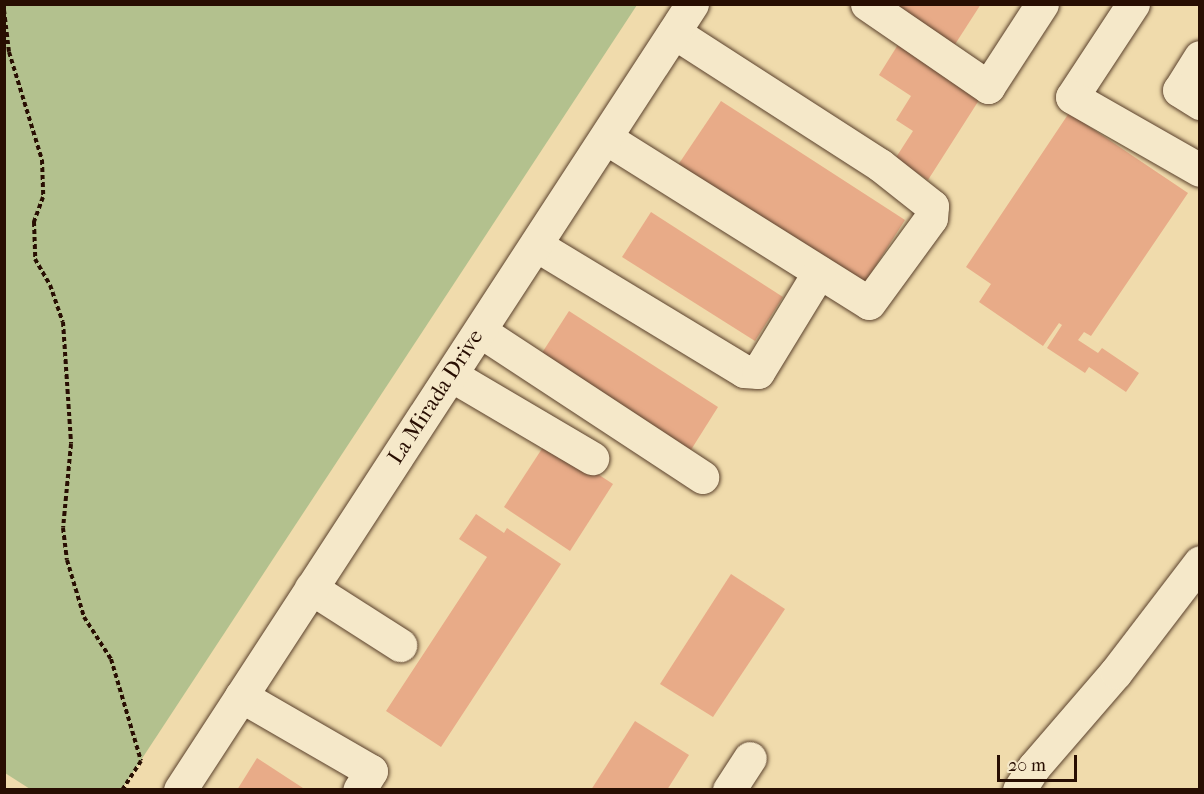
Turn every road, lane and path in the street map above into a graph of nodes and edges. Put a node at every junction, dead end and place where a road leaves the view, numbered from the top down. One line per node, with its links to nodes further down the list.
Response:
1 (692, 4): 6 (street, La Mirada Drive)
2 (867, 4): 3 (street)
3 (1042, 4)
4 (1133, 4): 10 (street)
5 (4, 10): 22 (path)
6 (674, 32): 9 (street, La Mirada Drive); 12 (street)
7 (1200, 57): 8 (street)
8 (1200, 103)
9 (606, 138): 11 (street, La Mirada Drive); 12 (street)
10 (1200, 170)
11 (536, 245): 12 (street); 13 (street, La Mirada Drive)
12 (819, 272)
13 (480, 331): 14 (street, La Mirada Drive); 16 (street)
14 (451, 375): 15 (street); 18 (street, La Mirada Drive)
15 (592, 458)
16 (702, 477)
17 (1200, 562): 26 (street)
18 (311, 588): 19 (street); 20 (street, La Mirada Drive)
19 (400, 645)
20 (241, 696): 23 (street, La Mirada Drive); 24 (street)
21 (750, 758): 25 (street)
22 (122, 789)
23 (180, 789)
24 (359, 789)
25 (729, 789)
26 (1019, 789)

